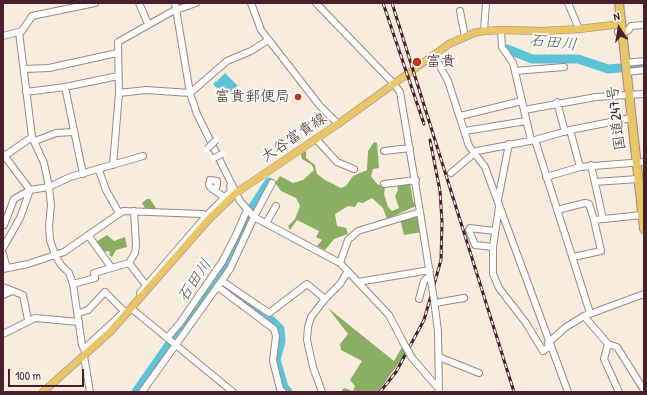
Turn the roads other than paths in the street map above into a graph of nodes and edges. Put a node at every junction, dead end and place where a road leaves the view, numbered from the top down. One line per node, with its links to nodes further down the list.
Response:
1 (95, 3): 20 (street)
2 (139, 3): 15 (street)
3 (171, 3): 11 (street)
4 (175, 3): 11 (street)
5 (196, 3): 11 (street)
6 (251, 3): 24 (street)
7 (316, 3): 35 (street)
8 (486, 3): 21 (street)
9 (568, 3): 17 (street)
10 (619, 3): 18 (highway, 国道247号)
11 (175, 10): 15 (street); 39 (street)
12 (460, 11): 23 (street)
13 (644, 21): 14 (street)
14 (631, 23): 16 (street); 18 (street)
15 (148, 24): 25 (street)
16 (644, 25)
17 (579, 29): 18 (main road, 大谷富貴線); 19 (main road, 大谷富貴線)
18 (620, 29): 28 (highway, 国道247号)
19 (501, 30): 21 (main road, 大谷富貴線); 32 (street)
20 (19, 32): 22 (street); 30 (street)
21 (484, 32): 23 (main road, 大谷富貴線)
22 (3, 36)
23 (465, 37): 26 (main road, 大谷富貴線)
24 (268, 40): 39 (street); 48 (street)
25 (117, 53): 30 (street); 34 (street)
26 (434, 55): 35 (main road, 大谷富貴線); 45 (street)
27 (644, 61): 28 (street)
28 (625, 63): 33 (highway, 国道247号)
29 (564, 67): 32 (street)
30 (24, 69): 37 (street)
31 (644, 70): 33 (street)
32 (515, 71): 42 (street)
33 (626, 72): 41 (highway, 国道247号)
34 (118, 76): 36 (street); 38 (street)
35 (394, 84): 48 (main road, 大谷富貴線); 57 (street)
36 (65, 87): 37 (street); 51 (street)
37 (26, 92): 52 (street)
38 (119, 93): 39 (street); 66 (street)
39 (189, 93): 82 (street)
40 (644, 94): 41 (street)
41 (629, 95): 43 (street); 46 (highway, 国道247号)
42 (522, 101): 44 (street); 45 (street)
43 (557, 102): 44 (street); 50 (street)
44 (524, 110): 47 (street)
45 (460, 116): 49 (street)
46 (631, 118): 50 (street); 65 (highway, 国道247号)
47 (526, 121): 49 (street); 55 (street)
48 (338, 124): 53 (main road, 大谷富貴線)
49 (465, 131): 60 (street)
50 (567, 131): 55 (street); 68 (street)
51 (74, 132): 52 (street); 72 (street)
52 (34, 139): 62 (street); 79 (street)
53 (316, 139): 69 (street); 82 (main road, 大谷富貴線)
54 (216, 140): 58 (street, bridge)
55 (533, 140): 56 (street); 73 (street)
56 (509, 144): 60 (street); 83 (street)
57 (410, 148): 59 (street); 75 (street)
58 (207, 149)
59 (384, 151)
60 (474, 153): 71 (street); 83 (street)
61 (222, 154): 64 (street, bridge)
62 (4, 156): 80 (street)
63 (143, 156): 66 (street)
64 (214, 158)
65 (640, 163): 67 (street); 74 (highway, 国道247号)
66 (113, 165): 70 (street)
67 (591, 166): 68 (street); 76 (street)
68 (580, 167): 73 (street)
69 (354, 169)
70 (99, 170): 72 (street); 90 (street)
71 (450, 172)
72 (83, 174): 79 (street)
73 (546, 177): 87 (street)
74 (638, 179): 76 (street); 84 (highway, 国道247号)
75 (416, 180): 78 (street); 89 (street)
76 (595, 182): 94 (street)
77 (272, 184): 92 (street)
78 (384, 184)
79 (49, 187): 80 (street); 105 (street)
80 (30, 190): 98 (street); 103 (street)
81 (215, 190): 82 (street)
82 (230, 196): 86 (street); 93 (main road, 大谷富貴線)
83 (498, 204): 100 (street); 136 (street)
84 (642, 204): 91 (highway, 国道247号)
85 (276, 206): 97 (street)
86 (247, 210): 92 (street); 133 (street)
87 (557, 210): 95 (street); 106 (street)
88 (134, 211): 90 (street); 93 (street); 107 (street)
89 (420, 212): 108 (street); 112 (street)
90 (118, 213): 101 (street)
91 (642, 215): 94 (street); 99 (highway, 国道247号)
92 (254, 217): 97 (street); 113 (street)
93 (207, 218): 118 (main road, 大谷富貴線)
94 (603, 219): 95 (street)
95 (594, 220): 106 (street)
96 (11, 223): 98 (street)
97 (266, 223): 108 (street)
98 (3, 225)
99 (644, 229)
100 (495, 231): 102 (street); 102 (street)
101 (88, 235): 105 (street); 109 (street)
102 (493, 247): 136 (street)
103 (3, 248)
104 (3, 254): 110 (street)
105 (55, 255): 110 (street); 115 (street)
106 (573, 257): 129 (street)
107 (129, 263): 109 (street); 118 (street)
108 (340, 263): 111 (street)
109 (111, 268): 115 (street)
110 (5, 269)
111 (348, 271): 114 (street); 123 (street)
112 (430, 275): 114 (street); 124 (street); 125 (street, bridge)
113 (222, 281): 117 (street); 123 (street)
114 (358, 282): 140 (street, bridge)
115 (73, 284): 128 (street)
116 (3, 287): 119 (street)
117 (218, 287): 134 (street); 146 (street)
118 (147, 288): 126 (main road, 大谷富貴線); 127 (street)
119 (12, 291): 121 (street); 130 (street)
120 (644, 294): 129 (street)
121 (3, 295)
122 (464, 298): 125 (street)
123 (325, 299): 147 (street)
124 (419, 299)
125 (434, 302): 138 (street)
126 (132, 309): 133 (street); 137 (main road, 大谷富貴線)
127 (124, 311): 128 (street); 137 (street)
128 (79, 314): 131 (street)
129 (587, 314): 135 (street); 136 (street)
130 (28, 320): 131 (street); 132 (street)
131 (78, 322): 137 (street)
132 (3, 334)
133 (168, 338): 134 (street)
134 (177, 344): 144 (street); 145 (street)
135 (608, 344): 141 (street); 149 (street)
136 (549, 345): 148 (street)
137 (87, 350): 142 (main road, 大谷富貴線); 143 (street)
138 (439, 357): 139 (street); 140 (street)
139 (479, 373)
140 (438, 390)
141 (644, 391)
142 (43, 392)
143 (90, 392)
144 (142, 392)
145 (234, 392)
146 (283, 392)
147 (322, 392)
148 (568, 392)
149 (619, 392)

